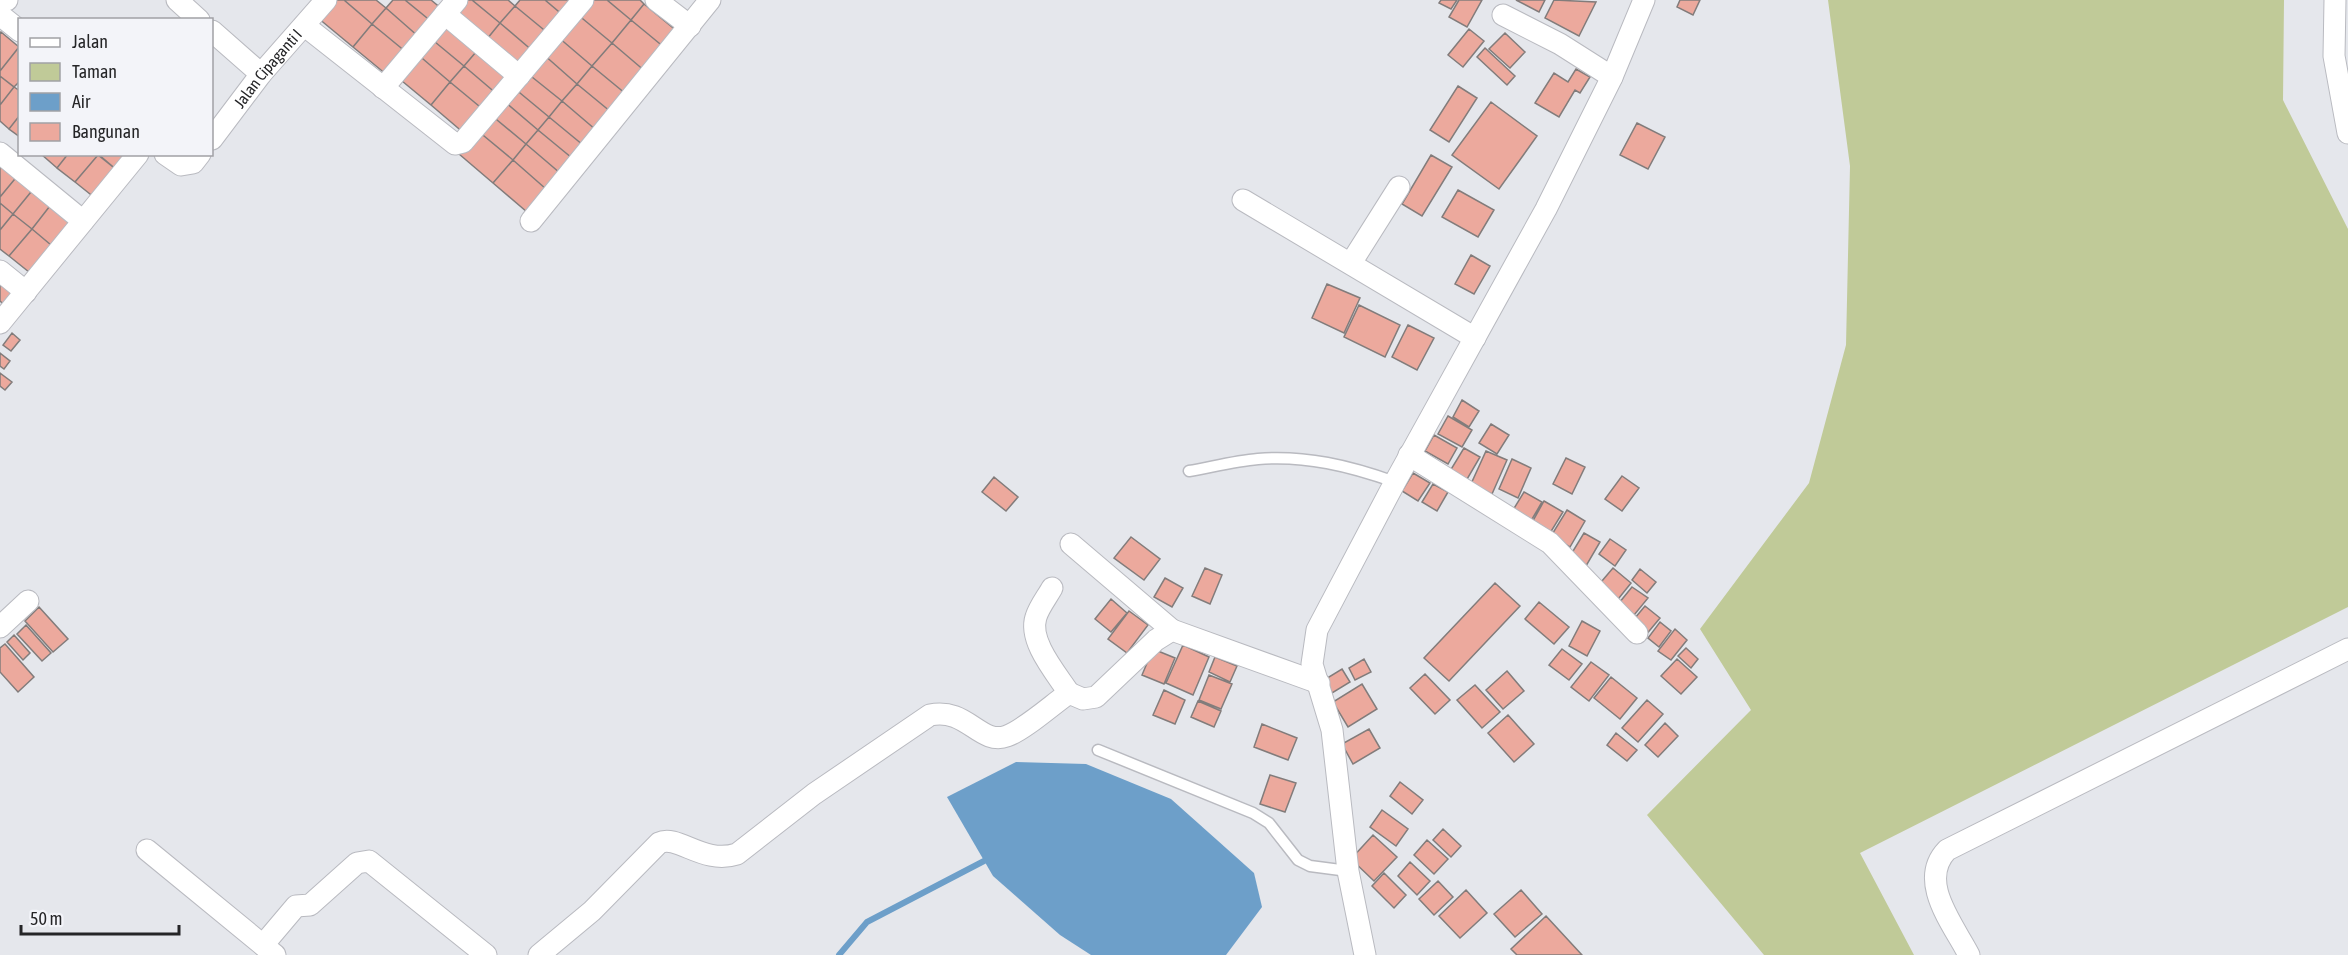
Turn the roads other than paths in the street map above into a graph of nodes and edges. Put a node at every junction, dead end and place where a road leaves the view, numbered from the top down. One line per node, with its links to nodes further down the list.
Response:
1 (7, 0): 9 (street)
2 (177, 0): 13 (street)
3 (326, 0): 14 (street, Jalan Cipaganti I)
4 (583, 0): 19 (street)
5 (656, 0): 15 (street)
6 (710, 0): 15 (street)
7 (1644, 0): 20 (street)
8 (2335, 0): 22 (street)
9 (0, 1)
10 (451, 7): 19 (street); 21 (street)
11 (0, 15): 16 (street)
12 (1503, 15): 20 (street)
13 (197, 18)
14 (306, 26): 18 (street, Jalan Cipaganti I); 21 (street)
15 (690, 26): 30 (street)
16 (18, 29)
17 (213, 32): 18 (street)
18 (261, 74): 23 (street, Jalan Cipaganti I)
19 (519, 76): 21 (street)
20 (1612, 77): 36 (street)
21 (383, 88)
22 (2348, 133)
23 (213, 138)
24 (0, 153): 31 (street)
25 (136, 156): 31 (street)
26 (198, 156): 27 (street)
27 (173, 160)
28 (1400, 187): 32 (street)
29 (1243, 200): 32 (street)
30 (531, 220)
31 (83, 221): 34 (street)
32 (1351, 263): 36 (street)
33 (0, 271): 34 (street)
34 (26, 292): 35 (street)
35 (0, 323)
36 (1475, 338): 37 (street)
37 (1409, 455): 39 (street); 45 (street)
38 (1189, 471): 39 (lane)
39 (1395, 482): 47 (street)
40 (1071, 544): 44 (street)
41 (1052, 588): 48 (street)
42 (28, 601): 43 (street)
43 (0, 627)
44 (1172, 630): 47 (street); 48 (street)
45 (1636, 633)
46 (2348, 649): 56 (street)
47 (1319, 683): 51 (street)
48 (1069, 693): 54 (street)
49 (1098, 750): 51 (lane)
50 (147, 850): 52 (street)
51 (1348, 871): 55 (street)
52 (268, 950): 53 (street)
53 (486, 955)
54 (539, 955)
55 (1365, 955)
56 (1969, 955)

